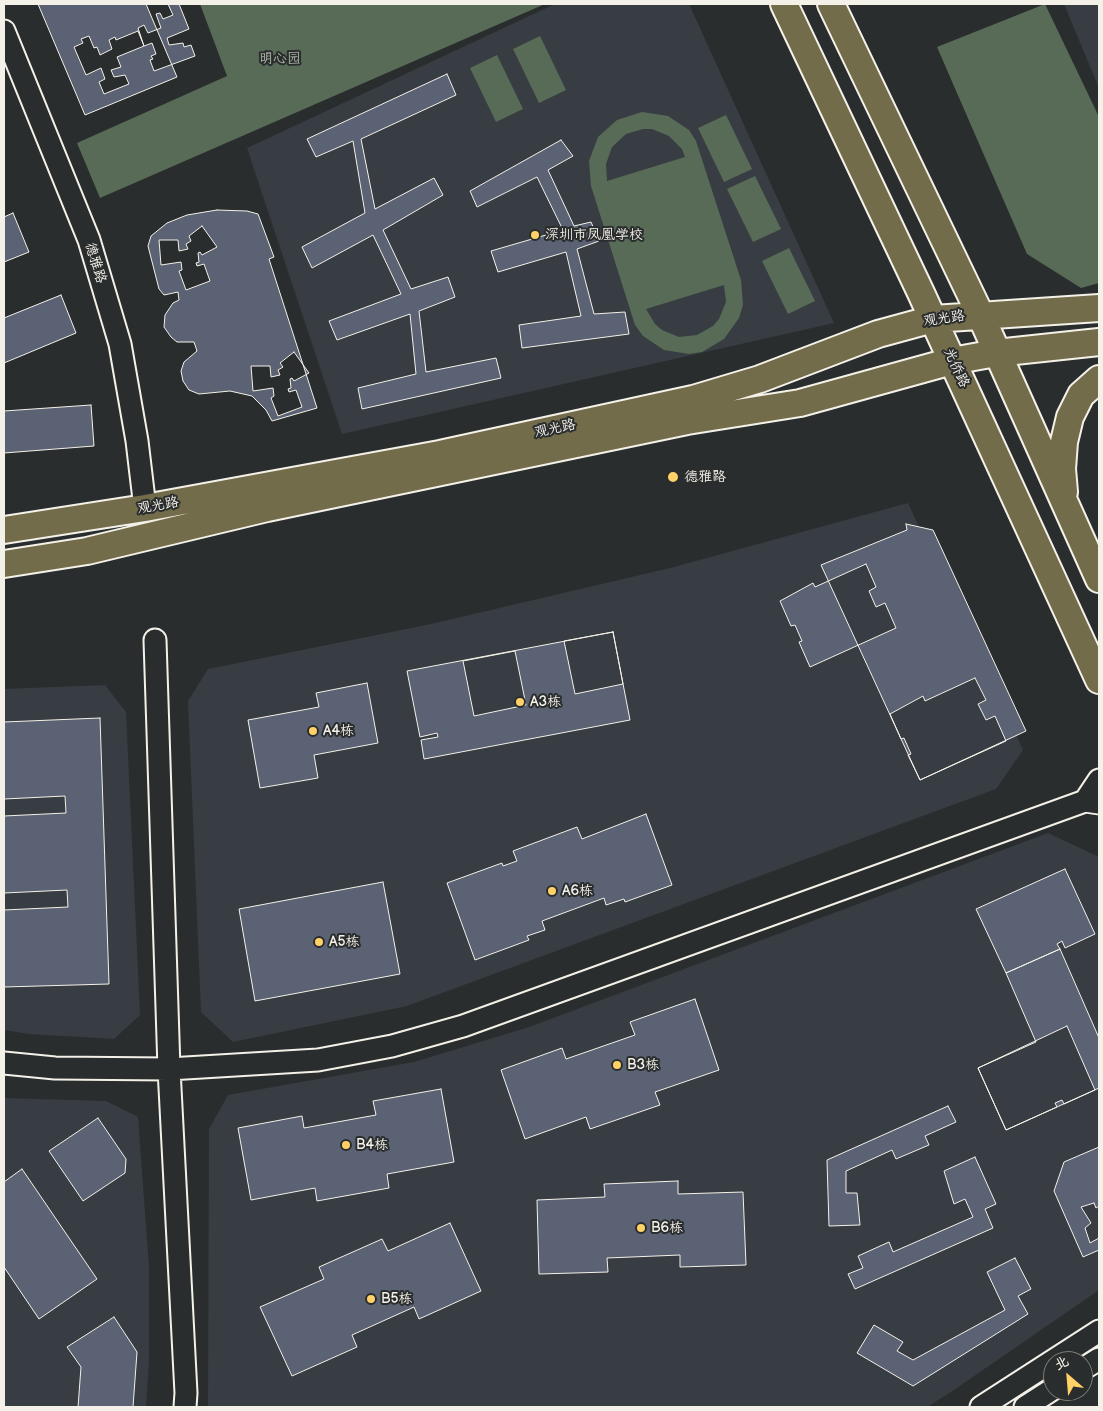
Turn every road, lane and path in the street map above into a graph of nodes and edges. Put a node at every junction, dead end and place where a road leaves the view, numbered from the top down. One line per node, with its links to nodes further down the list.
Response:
1 (784, 4): 6 (main road, 光侨路)
2 (831, 4): 5 (main road)
3 (4, 30): 13 (street, 德雅路)
4 (1099, 308): 5 (main road, 观光路)
5 (980, 314): 6 (main road, 观光路); 8 (main road)
6 (936, 326): 9 (main road, 光侨路); 11 (main road); 13 (main road, 观光路)
7 (1099, 342): 8 (main road)
8 (996, 353): 9 (main road, 观光路); 12 (main road)
9 (952, 361): 11 (main road, 观光路); 18 (main road, 光侨路)
10 (1099, 379): 12 (main road)
11 (712, 417): 15 (main road, 观光路)
12 (1066, 505): 16 (main road)
13 (145, 508): 14 (main road, 观光路)
14 (4, 530)
15 (4, 564)
16 (1099, 579)
17 (155, 640): 22 (street)
18 (1099, 680)
19 (1099, 780): 20 (street)
20 (1092, 802): 22 (street)
21 (4, 1062): 22 (street)
22 (169, 1069): 25 (street)
23 (1099, 1330): 26 (street)
24 (1043, 1395): 27 (street)
25 (185, 1407)
26 (981, 1407)
27 (1024, 1407)

